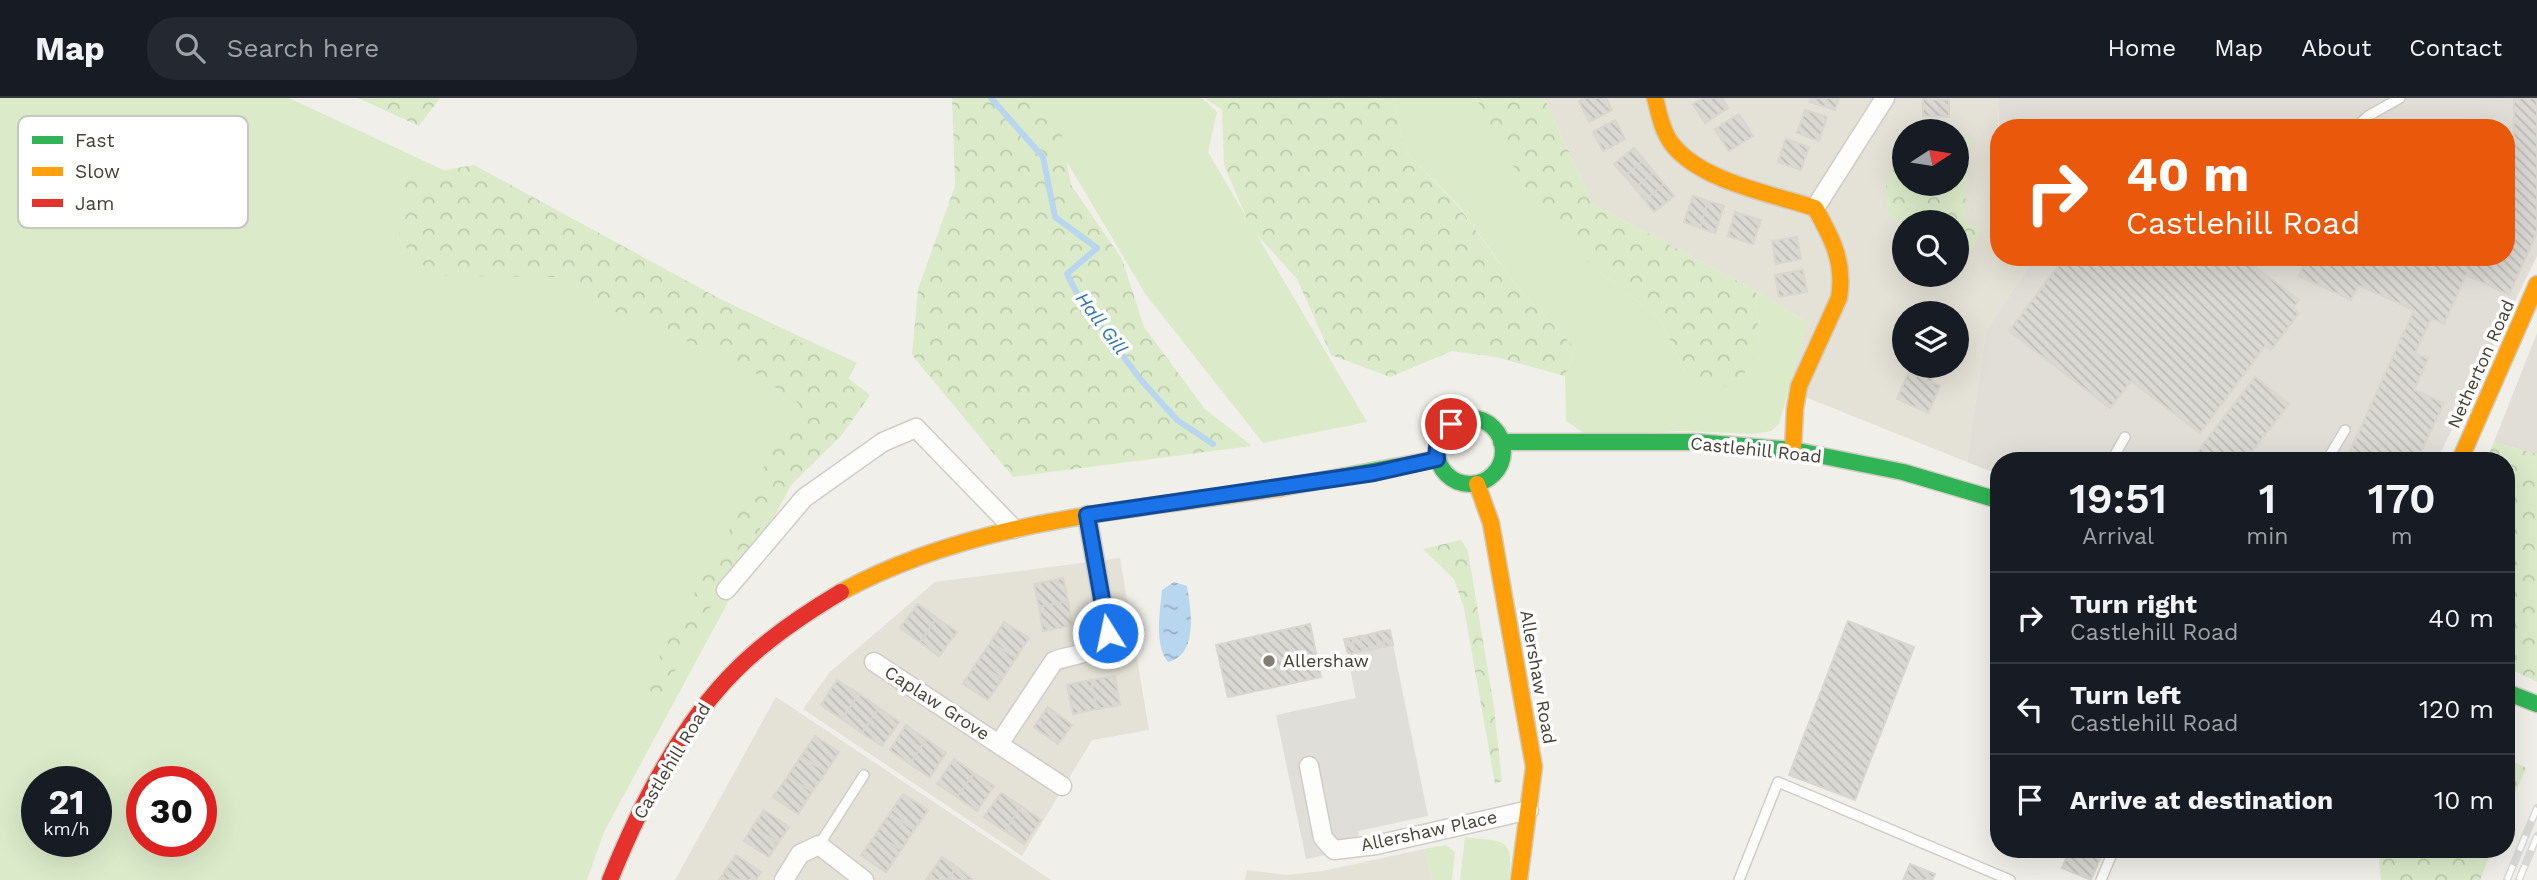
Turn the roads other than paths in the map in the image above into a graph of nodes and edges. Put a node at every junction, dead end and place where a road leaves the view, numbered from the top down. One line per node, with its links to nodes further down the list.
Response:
1 (1655, 98): 5 (main road)
2 (1885, 98): 5 (street)
3 (2400, 98): 4 (lane)
4 (2365, 119)
5 (1815, 208): 11 (main road)
6 (2537, 284): 14 (main road, Netherton Road)
7 (2345, 430): 13 (lane)
8 (2125, 437): 12 (lane)
9 (1501, 442): 10 (main road, Castlehill Road); 15 (main road); 16 (main road)
10 (1550, 442): 11 (main road, Castlehill Road); 16 (main road, Castlehill Road)
11 (1793, 450): 18 (main road, Castlehill Road)
12 (2117, 452)
13 (2332, 452)
14 (2464, 452)
15 (1437, 459): 17 (main road); 19 (main road, Castlehill Road)
16 (1498, 469): 17 (main road, Castlehill Road)
17 (1477, 484): 29 (main road, Allershaw Road)
18 (1990, 498)
19 (1087, 515): 20 (main road, Castlehill Road); 25 (street, Caplaw Grove)
20 (1014, 529): 21 (street); 32 (main road, Castlehill Road)
21 (726, 590)
22 (874, 662): 25 (street, Caplaw Grove)
23 (2515, 695): 24 (main road)
24 (2537, 704)
25 (999, 744): 28 (street, Caplaw Grove)
26 (1309, 766): 29 (street, Allershaw Place)
27 (864, 775): 30 (lane)
28 (1062, 786)
29 (1529, 810): 35 (main road, Allershaw Road)
30 (819, 845): 33 (street); 34 (street)
31 (2110, 858): 38 (lane)
32 (610, 880)
33 (784, 880)
34 (864, 880)
35 (1519, 880)
36 (1739, 880): 37 (lane)
37 (2010, 880)
38 (2101, 880)

